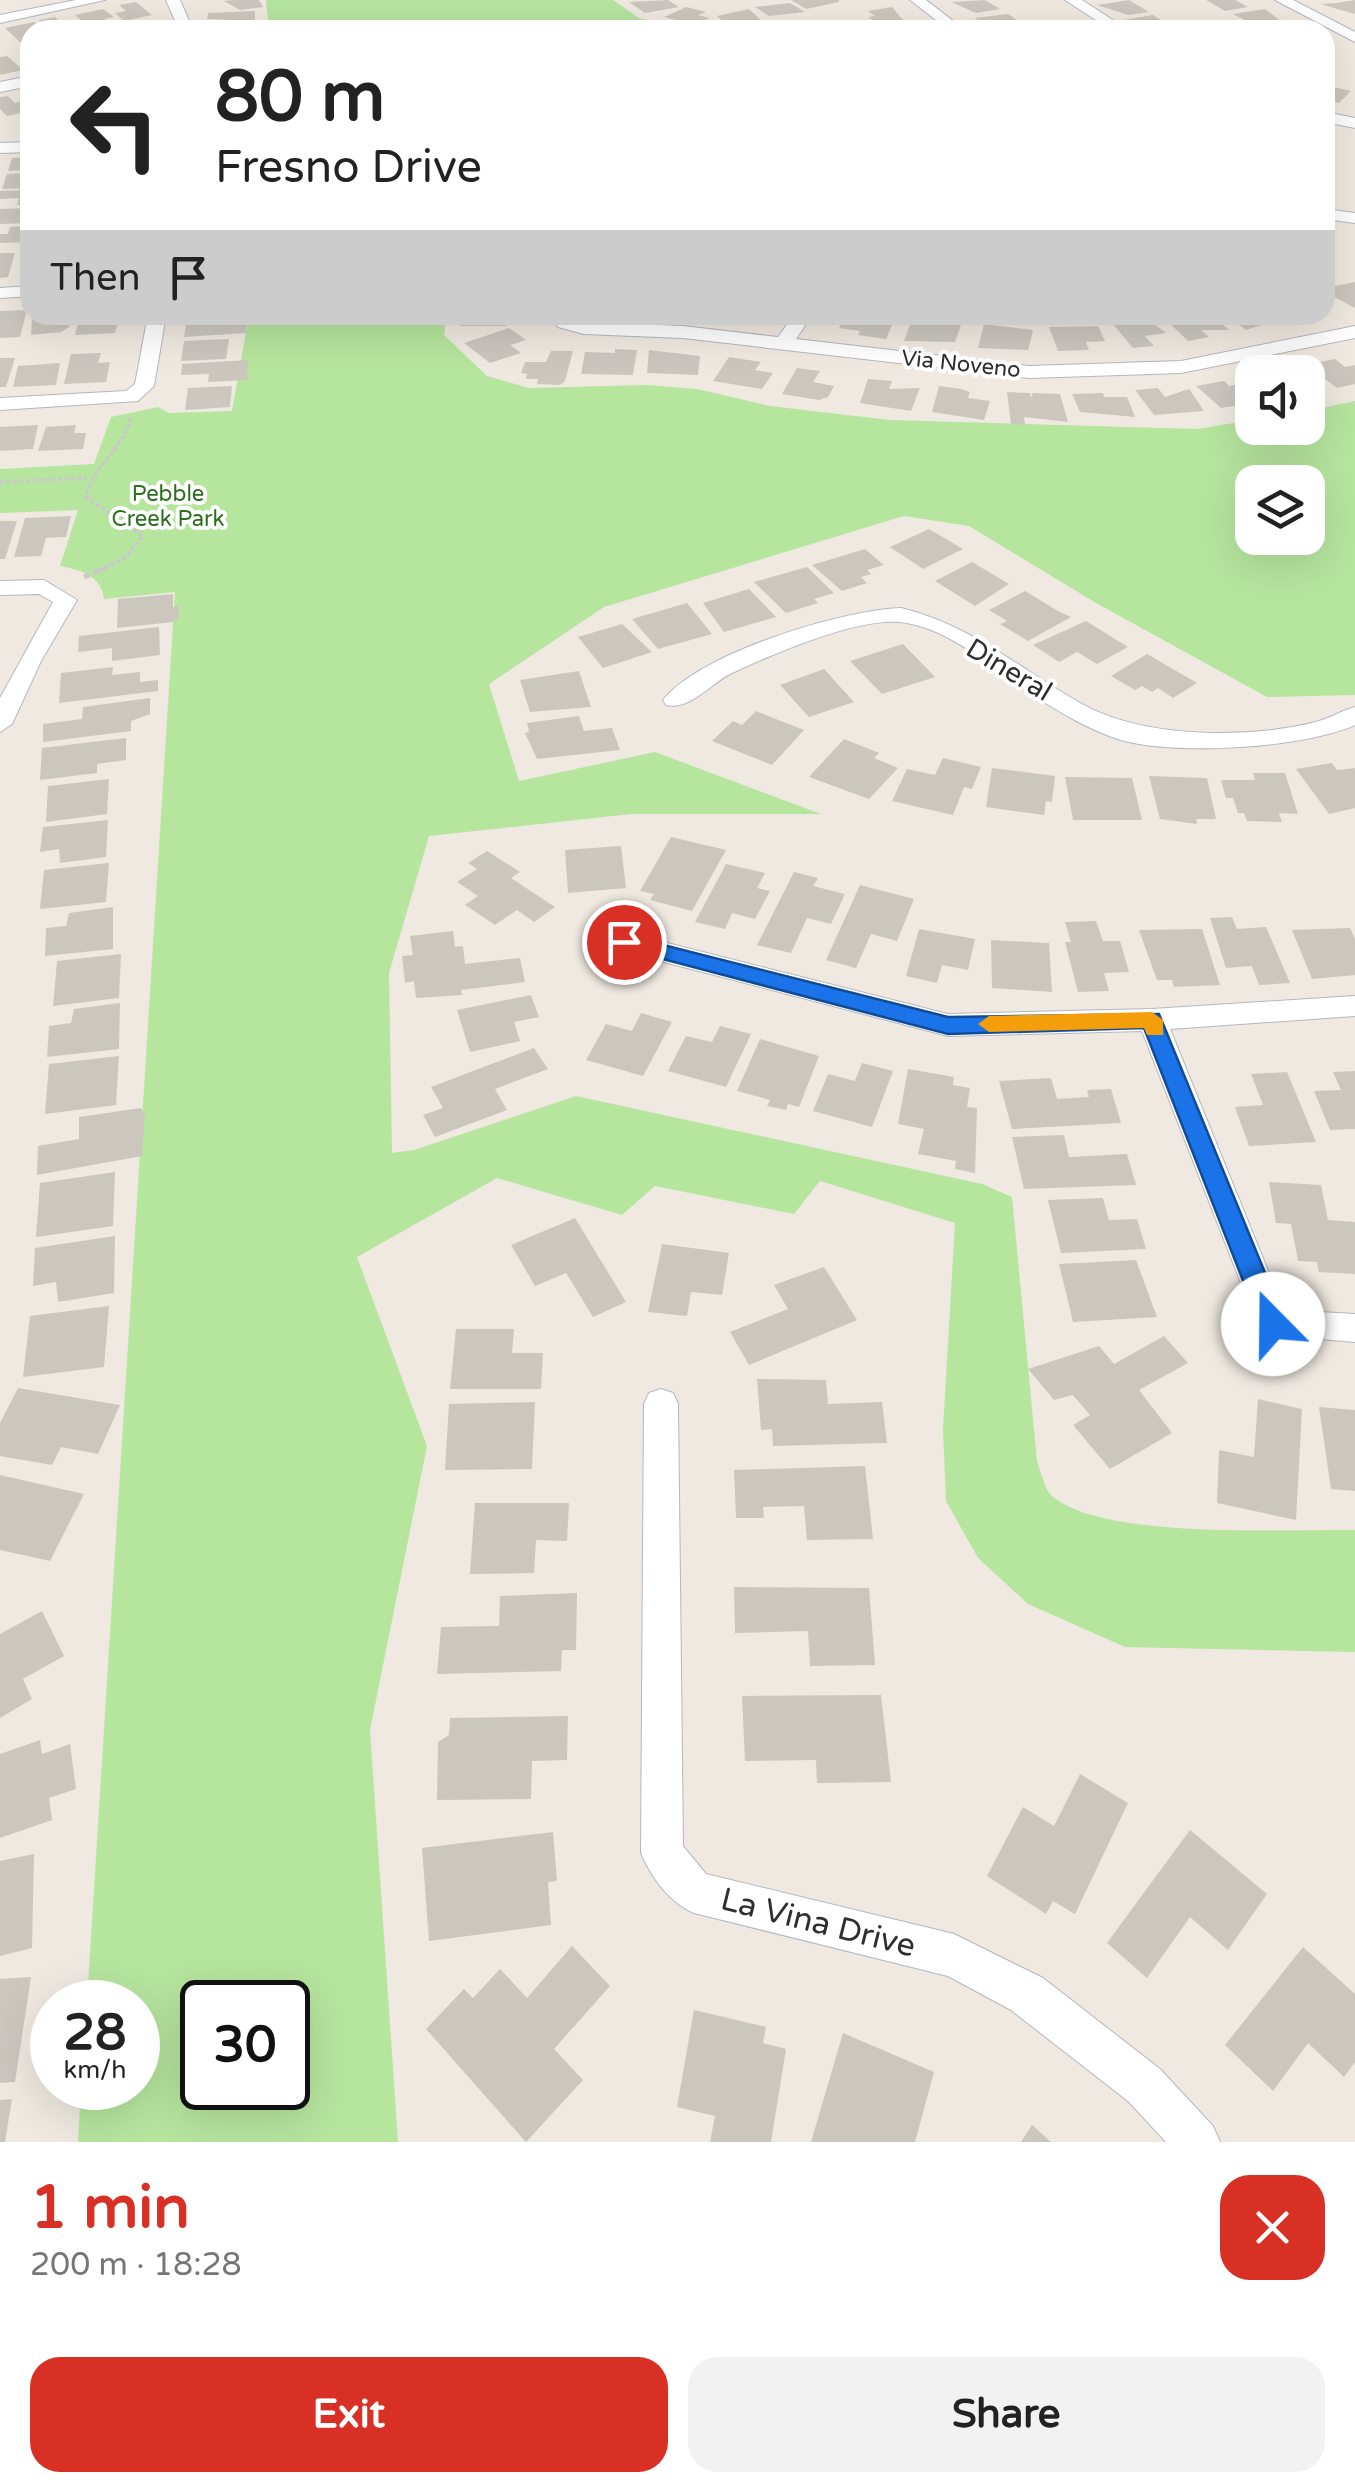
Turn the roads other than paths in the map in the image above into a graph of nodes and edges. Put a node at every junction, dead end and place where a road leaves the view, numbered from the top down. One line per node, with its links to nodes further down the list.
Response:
1 (98, 0): 5 (street)
2 (917, 0): 6 (street)
3 (1072, 0): 7 (street)
4 (1282, 0): 8 (street)
5 (0, 19)
6 (944, 20)
7 (1105, 20)
8 (1320, 20)
9 (154, 325): 14 (street)
10 (616, 325): 13 (street, Via Noveno)
11 (796, 325): 13 (street)
12 (1355, 332): 13 (street, Via Noveno)
13 (782, 344)
14 (0, 404)
15 (0, 588): 18 (street)
16 (675, 700): 17 (street, Dineral)
17 (1355, 715)
18 (0, 724)
19 (624, 942): 21 (street)
20 (1355, 1006): 21 (street)
21 (1152, 1020): 22 (street)
22 (1355, 1328)
23 (661, 1404): 24 (street, La Vina Drive)
24 (1196, 2142)

